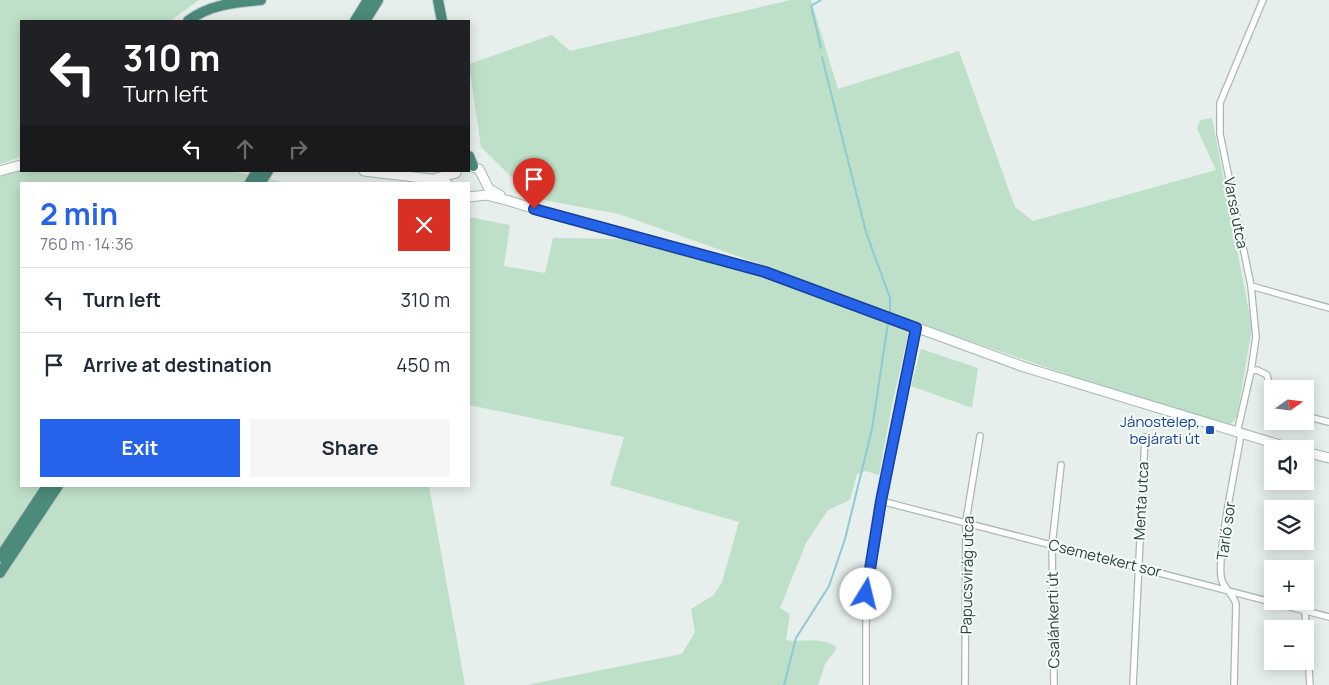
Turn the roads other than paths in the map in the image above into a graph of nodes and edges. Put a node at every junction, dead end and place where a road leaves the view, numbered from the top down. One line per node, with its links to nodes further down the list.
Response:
1 (261, 0): 6 (highway)
2 (368, 0): 7 (highway)
3 (378, 0): 8 (highway)
4 (438, 0): 9 (highway)
5 (1263, 0): 20 (street, Varsa utca)
6 (190, 20)
7 (355, 20)
8 (366, 20)
9 (442, 20)
10 (20, 165): 12 (main road)
11 (471, 166): 16 (main road)
12 (0, 171)
13 (372, 172): 15 (main road)
14 (457, 172): 15 (main road)
15 (431, 179): 17 (main road)
16 (485, 180): 18 (main road); 19 (main road)
17 (441, 182)
18 (472, 196): 19 (main road)
19 (506, 200): 22 (main road)
20 (1251, 286): 21 (street); 23 (street, Varsa utca)
21 (1329, 308)
22 (916, 328): 27 (main road); 36 (street)
23 (1251, 371): 24 (street); 27 (street, Varsa utca)
24 (1268, 380)
25 (1314, 418): 26 (street)
26 (1329, 422)
27 (1239, 434): 30 (main road); 42 (street, Tarló sor)
28 (980, 436): 37 (street, Papucsvirág utca)
29 (1145, 437): 40 (street, Menta utca)
30 (1264, 441)
31 (1314, 454): 32 (main road)
32 (1329, 458)
33 (1060, 465): 38 (street, Csalánkerti út)
34 (46, 487): 39 (highway)
35 (57, 487): 41 (highway)
36 (881, 501): 37 (street, Csemetekert sor); 45 (street)
37 (966, 521): 38 (street, Csemetekert sor); 46 (street, Papucsvirág utca)
38 (1052, 545): 40 (street, Csemetekert sor); 47 (street, Csalánkerti út)
39 (0, 557)
40 (1138, 567): 42 (street, Csemetekert sor); 48 (street, Menta utca)
41 (0, 573)
42 (1229, 590): 43 (street, Csemetekert sor); 49 (street, Tarló sor)
43 (1305, 611): 44 (street, Csemetekert sor); 50 (street)
44 (1329, 617)
45 (866, 685)
46 (965, 685)
47 (1054, 685)
48 (1133, 685)
49 (1234, 685)
50 (1310, 685)

